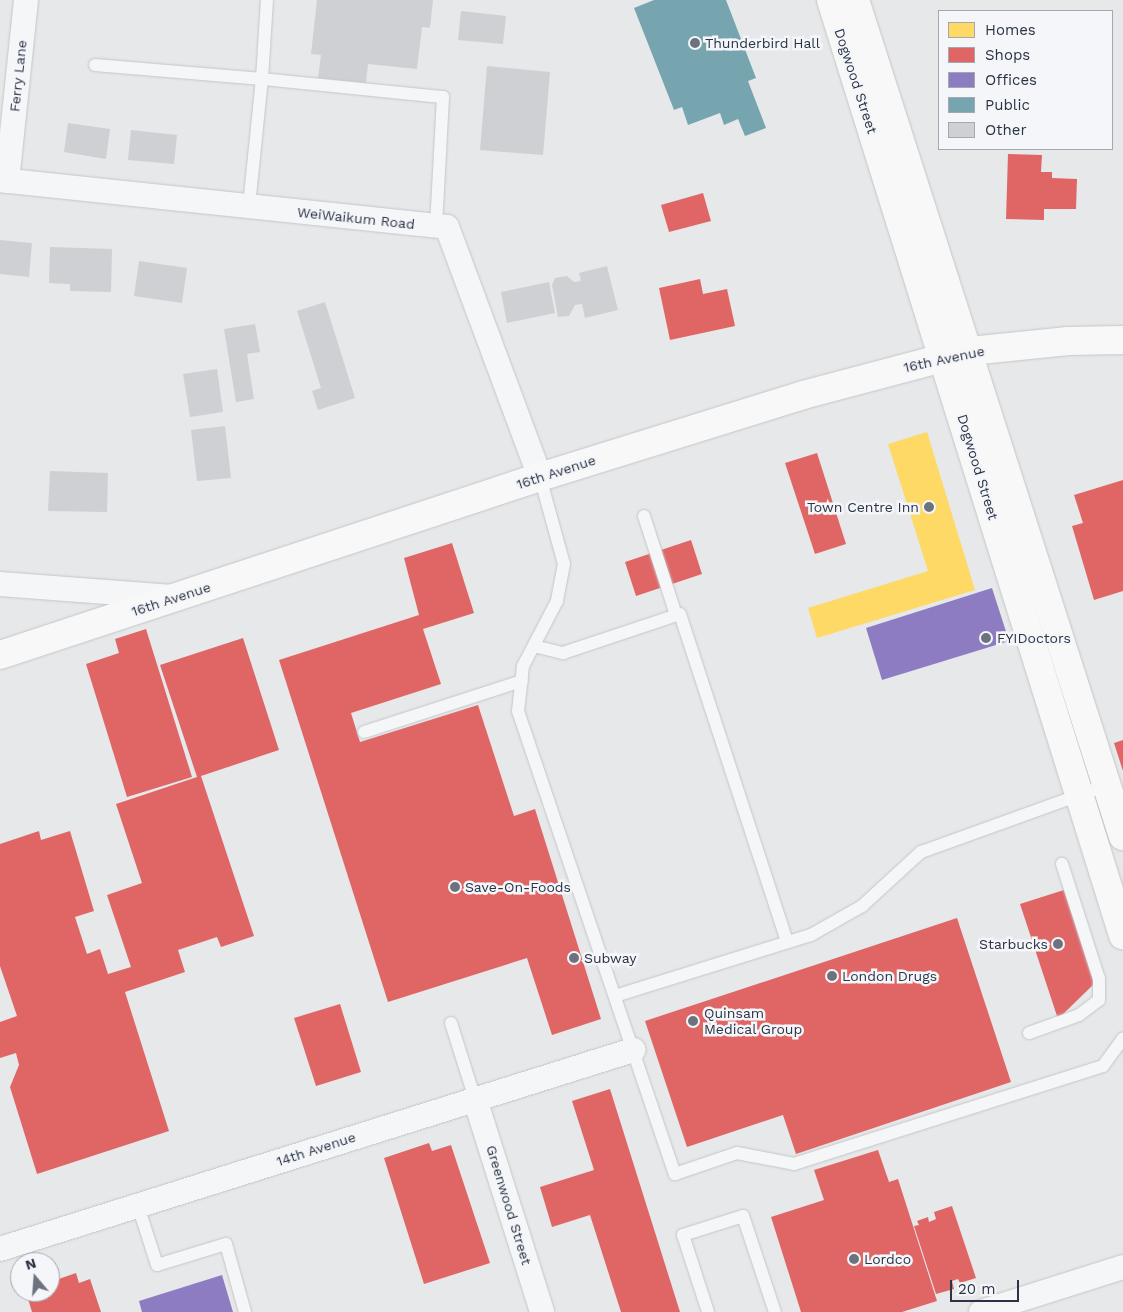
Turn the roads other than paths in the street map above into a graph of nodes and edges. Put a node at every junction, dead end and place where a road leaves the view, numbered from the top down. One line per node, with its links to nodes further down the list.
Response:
1 (26, 0): 7 (street, Ferry Lane)
2 (267, 0): 6 (lane)
3 (831, 0): 12 (main road, Dogwood Street)
4 (855, 0): 11 (main road, Dogwood Street)
5 (95, 65): 6 (lane)
6 (262, 79): 8 (lane); 9 (lane)
7 (4, 181): 8 (street, WeiWaikum Road)
8 (249, 206): 9 (street, WeiWaikum Road)
9 (436, 226): 13 (street)
10 (1123, 340): 11 (main road, 16th Avenue)
11 (970, 351): 12 (main road, 16th Avenue); 22 (main road, Dogwood Street)
12 (944, 357): 13 (main road, 16th Avenue); 23 (main road, Dogwood Street)
13 (540, 476): 16 (main road, 16th Avenue); 18 (lane)
14 (644, 516): 17 (lane)
15 (0, 584): 16 (street)
16 (177, 597): 19 (main road, 16th Avenue)
17 (676, 615): 18 (lane); 27 (lane)
18 (534, 646): 20 (lane)
19 (0, 656)
20 (522, 681): 21 (lane); 28 (lane)
21 (364, 732)
22 (1107, 785): 23 (lane); 24 (main road, Dogwood Street)
23 (1080, 795): 26 (main road, Dogwood Street); 27 (lane)
24 (1123, 836)
25 (1062, 864): 30 (lane)
26 (1123, 935)
27 (787, 942): 28 (lane)
28 (615, 996): 32 (lane)
29 (451, 1023): 33 (lane)
30 (1029, 1033)
31 (1123, 1038): 32 (lane)
32 (633, 1050): 33 (street, 14th Avenue)
33 (476, 1099): 34 (street, 14th Avenue); 38 (street, Greenwood Street)
34 (138, 1206): 35 (street, 14th Avenue); 37 (lane)
35 (0, 1249)
36 (1123, 1267): 41 (street)
37 (245, 1312)
38 (542, 1312)
39 (708, 1312): 40 (lane)
40 (774, 1312)
41 (981, 1312)

